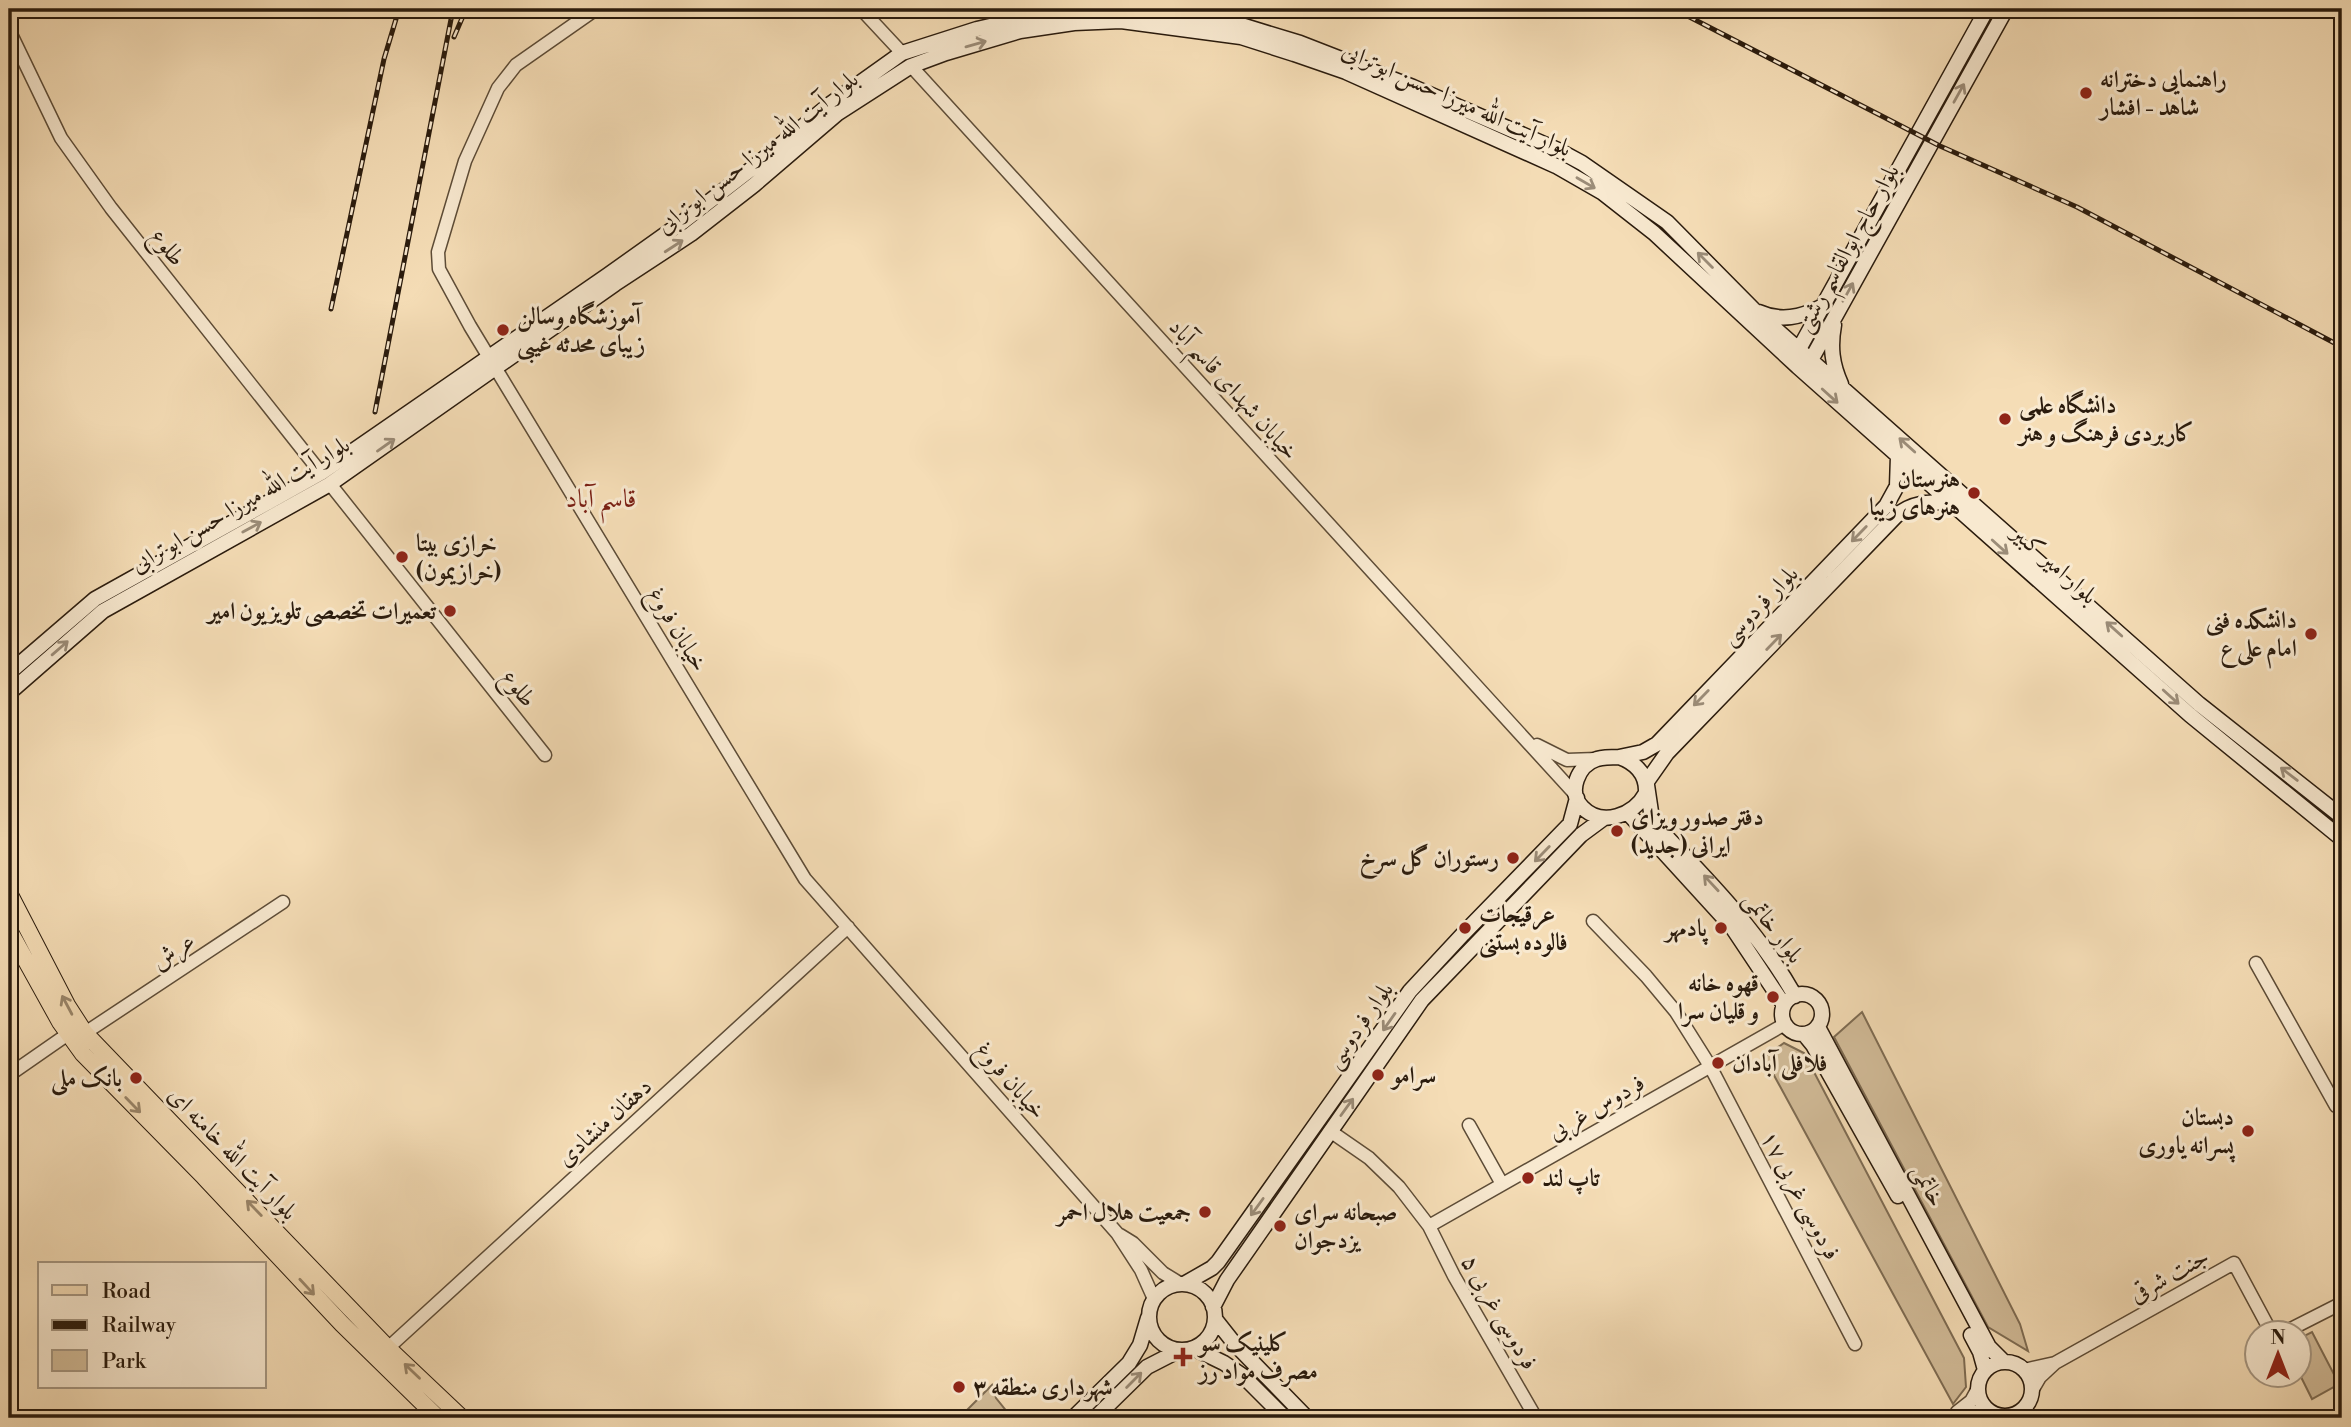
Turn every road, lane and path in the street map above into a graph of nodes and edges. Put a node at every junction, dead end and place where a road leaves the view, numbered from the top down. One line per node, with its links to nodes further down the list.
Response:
1 (596, 9): 14 (street, خیابان فروغ)
2 (861, 9): 8 (street)
3 (1104, 9): 8 (main road, بلوار آیت الله میرزا حسن ابوترابی)
4 (1121, 9): 11 (main road, بلوار آیت الله میرزا حسن ابوترابی, one-way to 4)
5 (1987, 9): 10 (main road, بلوار حاج ابوالقاسم رشتی)
6 (2006, 9): 12 (main road, بلوار حاج ابوالقاسم رشتی, one-way to 6)
7 (9, 30): 18 (street, طلوع)
8 (902, 53): 9 (main road); 14 (main road, بلوار آیت الله میرزا حسن ابوترابی)
9 (911, 66): 11 (main road, بلوار آیت الله میرزا حسن ابوترابی, one-way to 11); 14 (main road, بلوار آیت الله میرزا حسن ابوترابی, one-way to 9); 24 (street, خیابان شهدای قاسم آباد)
10 (1821, 307): 11 (main road); 13 (main road, بلوار حاج ابوالقاسم رشتی)
11 (1748, 313): 13 (main road); 15 (main road, بلوار امیر کبیر)
12 (1835, 317): 15 (main road, بلوار حاج ابوالقاسم رشتی); 16 (main road)
13 (1799, 349): 15 (main road, بلوار حاج ابوالقاسم رشتی)
14 (492, 362): 18 (main road, بلوار آیت الله میرزا حسن ابوترابی); 37 (street, خیابان فروغ)
15 (1804, 364): 16 (main road, بلوار امیر کبیر); 17 (main road, بلوار امیر کبیر, one-way to 17)
16 (1843, 388): 21 (main road, بلوار امیر کبیر, one-way to 16)
17 (1898, 456): 19 (main road, بلوار امیر کبیر); 26 (main road, بلوار فردوسی, one-way to 26)
18 (326, 478): 20 (main road, بلوار آیت الله میرزا حسن ابوترابی); 25 (street, طلوع)
19 (1950, 502): 21 (main road, بلوار امیر کبیر, one-way to 21); 28 (main road, بلوار فردوسی, one-way to 19)
20 (114, 596): 22 (main road, بلوار آیت الله میرزا حسن ابوترابی); 23 (main road, بلوار آیت الله میرزا حسن ابوترابی, one-way to 20)
21 (2085, 612): 31 (main road, بلوار امیر کبیر, one-way to 21); 33 (main road, بلوار امیر کبیر, one-way to 33)
22 (9, 673)
23 (9, 692)
24 (1527, 740): 27 (street); 29 (street, خیابان شهدای قاسم آباد)
25 (545, 755)
26 (1619, 757): 27 (main road); 28 (main road)
27 (1596, 759): 29 (main road)
28 (1646, 784): 30 (main road); 40 (main road, بلوار خاتمی, one-way to 28)
29 (1576, 796): 32 (main road); 53 (main road, بلوار فردوسی, one-way to 53)
30 (1628, 813): 32 (main road); 40 (main road, بلوار خاتمی)
31 (2342, 817)
32 (1604, 818): 49 (main road, بلوار فردوسی, one-way to 32)
33 (2342, 839)
34 (9, 893): 43 (main road, بلوار آیت الله خامنه ای, one-way to 34)
35 (283, 902): 43 (street, عرش)
36 (1593, 921): 45 (street, فردوسی غربی ۱۷)
37 (848, 927): 52 (street, خیابان فروغ); 64 (street, دهقان منشادی)
38 (9, 930): 43 (main road, بلوار آیت الله خامنه ای)
39 (2256, 963): 47 (street)
40 (1790, 1000): 41 (main road); 42 (main road)
41 (1785, 1024): 44 (main road); 45 (street, فردوس غربی)
42 (1818, 1027): 44 (main road); 67 (main road, خاتمی)
43 (76, 1033): 46 (street, عرش); 64 (main road, بلوار آیت الله خامنه ای, one-way to 43); 76 (main road, بلوار آیت الله خامنه ای, one-way to 76)
44 (1804, 1034): 70 (main road, خاتمی)
45 (1710, 1066): 50 (street, فردوس غربی); 62 (street, فردوسی غربی ۱۷)
46 (9, 1075)
47 (2339, 1104)
48 (1469, 1125): 50 (street)
49 (1330, 1130): 51 (street, فردوسی غربی ۵); 54 (main road, بلوار فردوسی)
50 (1502, 1184): 51 (street, فردوس غربی)
51 (1429, 1226): 82 (street, فردوسی غربی ۵)
52 (1116, 1233): 55 (street, خیابان فروغ); 57 (street, خیابان فروغ)
53 (1218, 1262): 54 (main road); 55 (main road, بلوار فردوسی)
54 (1232, 1274): 58 (main road, بلوار فردوسی)
55 (1183, 1284): 57 (main road); 58 (main road)
56 (2342, 1303): 60 (street)
57 (1151, 1306): 63 (main road); 65 (main road)
58 (1214, 1313): 61 (main road); 65 (main road)
59 (2264, 1318): 69 (street, جنت شرقی)
60 (2312, 1318)
61 (1234, 1343): 68 (main road); 81 (main road)
62 (1855, 1344)
63 (1140, 1345): 66 (main road); 78 (main road)
64 (388, 1348): 77 (main road, بلوار آیت الله خامنه ای, one-way to 64)
65 (1187, 1349): 66 (main road); 68 (main road)
66 (1155, 1362): 79 (main road, one-way to 66)
67 (2004, 1362): 70 (main road); 71 (main road)
68 (1224, 1363): 80 (main road)
69 (2055, 1363): 71 (street); 73 (street)
70 (1985, 1370): 72 (main road)
71 (2024, 1370): 73 (main road)
72 (1977, 1390): 74 (street); 75 (main road)
73 (2032, 1394): 75 (main road); 83 (main road)
74 (1952, 1415): 75 (street)
75 (2003, 1417)
76 (438, 1418)
77 (462, 1418)
78 (1073, 1418)
79 (1095, 1418)
80 (1285, 1418)
81 (1307, 1418)
82 (1536, 1418)
83 (2032, 1418)

